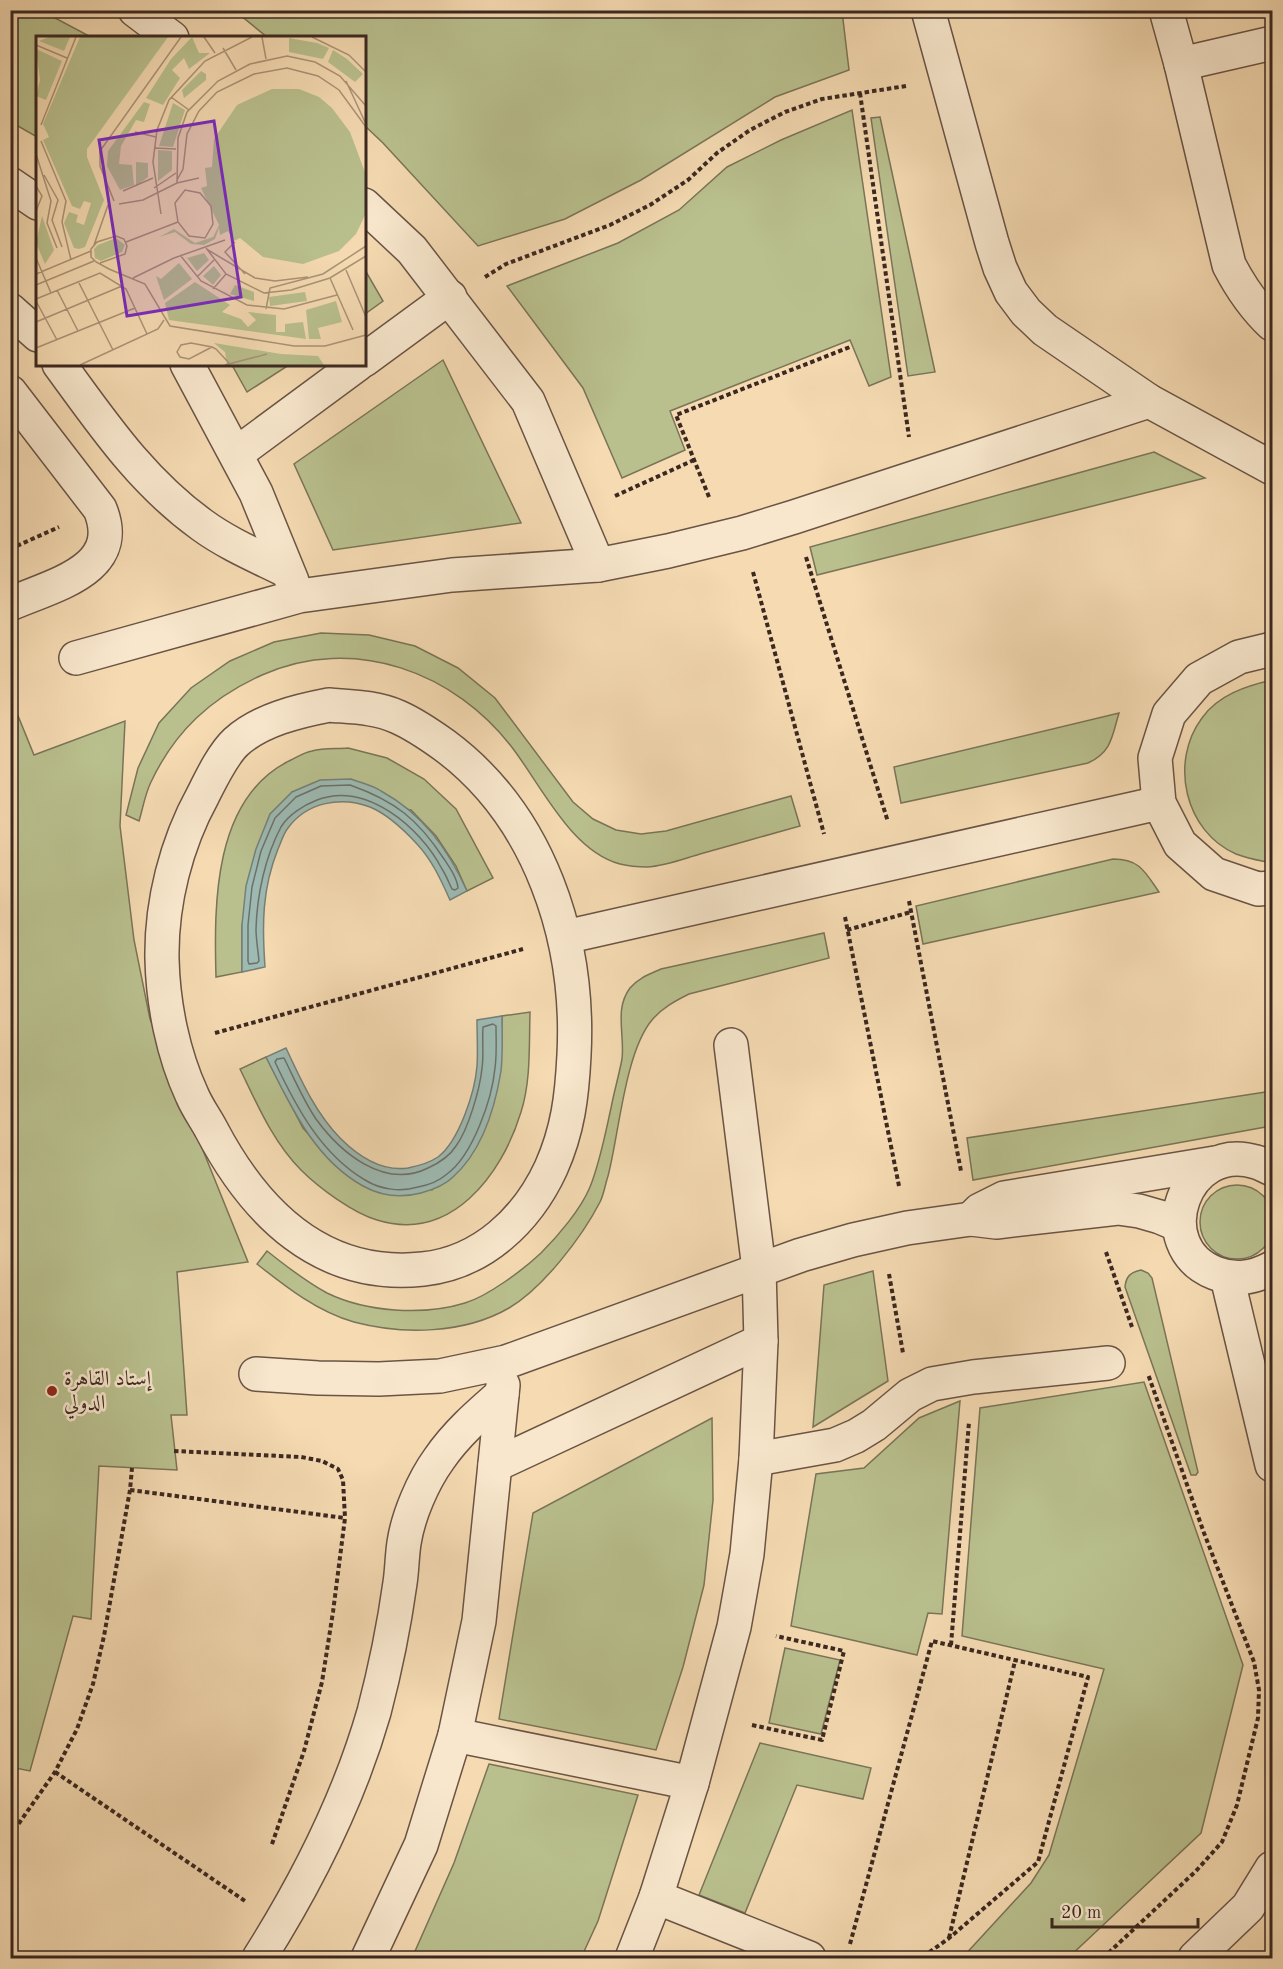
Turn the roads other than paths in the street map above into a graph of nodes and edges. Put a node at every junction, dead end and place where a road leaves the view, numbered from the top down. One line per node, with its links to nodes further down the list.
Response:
1 (135, 10): 4 (lane)
2 (928, 10): 19 (lane)
3 (1166, 10): 6 (lane)
4 (169, 36)
5 (1272, 43): 6 (lane)
6 (1181, 64): 12 (lane)
7 (10, 184): 8 (lane)
8 (36, 202)
9 (366, 206): 10 (lane)
10 (450, 297): 14 (lane); 22 (lane)
11 (10, 310): 13 (lane)
12 (1272, 324)
13 (36, 333)
14 (366, 359)
15 (60, 366): 23 (lane)
16 (188, 366): 20 (lane)
17 (355, 366): 20 (lane)
18 (10, 392): 24 (lane)
19 (1149, 401): 21 (lane); 22 (lane)
20 (236, 454): 23 (lane)
21 (1272, 468)
22 (598, 565): 23 (lane)
23 (293, 584): 26 (lane)
24 (10, 604)
25 (1272, 649): 27 (lane)
26 (76, 658)
27 (1159, 803): 28 (lane); 29 (lane)
28 (1272, 888)
29 (565, 938): 29 (lane)
30 (731, 1045): 36 (lane)
31 (1267, 1162): 32 (lane)
32 (1217, 1163): 33 (lane); 34 (lane)
33 (971, 1219): 34 (lane); 36 (lane)
34 (1179, 1226): 37 (lane)
35 (1272, 1268): 37 (lane)
36 (759, 1269): 38 (lane); 39 (lane)
37 (1227, 1277): 45 (lane)
38 (761, 1341): 43 (lane); 44 (lane)
39 (506, 1362): 41 (lane); 42 (lane)
40 (1108, 1363): 43 (lane)
41 (256, 1374)
42 (502, 1394): 44 (lane); 50 (lane)
43 (756, 1459): 47 (lane)
44 (495, 1465): 46 (lane)
45 (1272, 1465)
46 (455, 1735): 47 (lane); 51 (lane)
47 (692, 1784): 49 (lane)
48 (1272, 1868): 54 (lane)
49 (656, 1897): 52 (lane); 53 (lane)
50 (259, 1959)
51 (368, 1959)
52 (632, 1959)
53 (810, 1959)
54 (1195, 1959)

